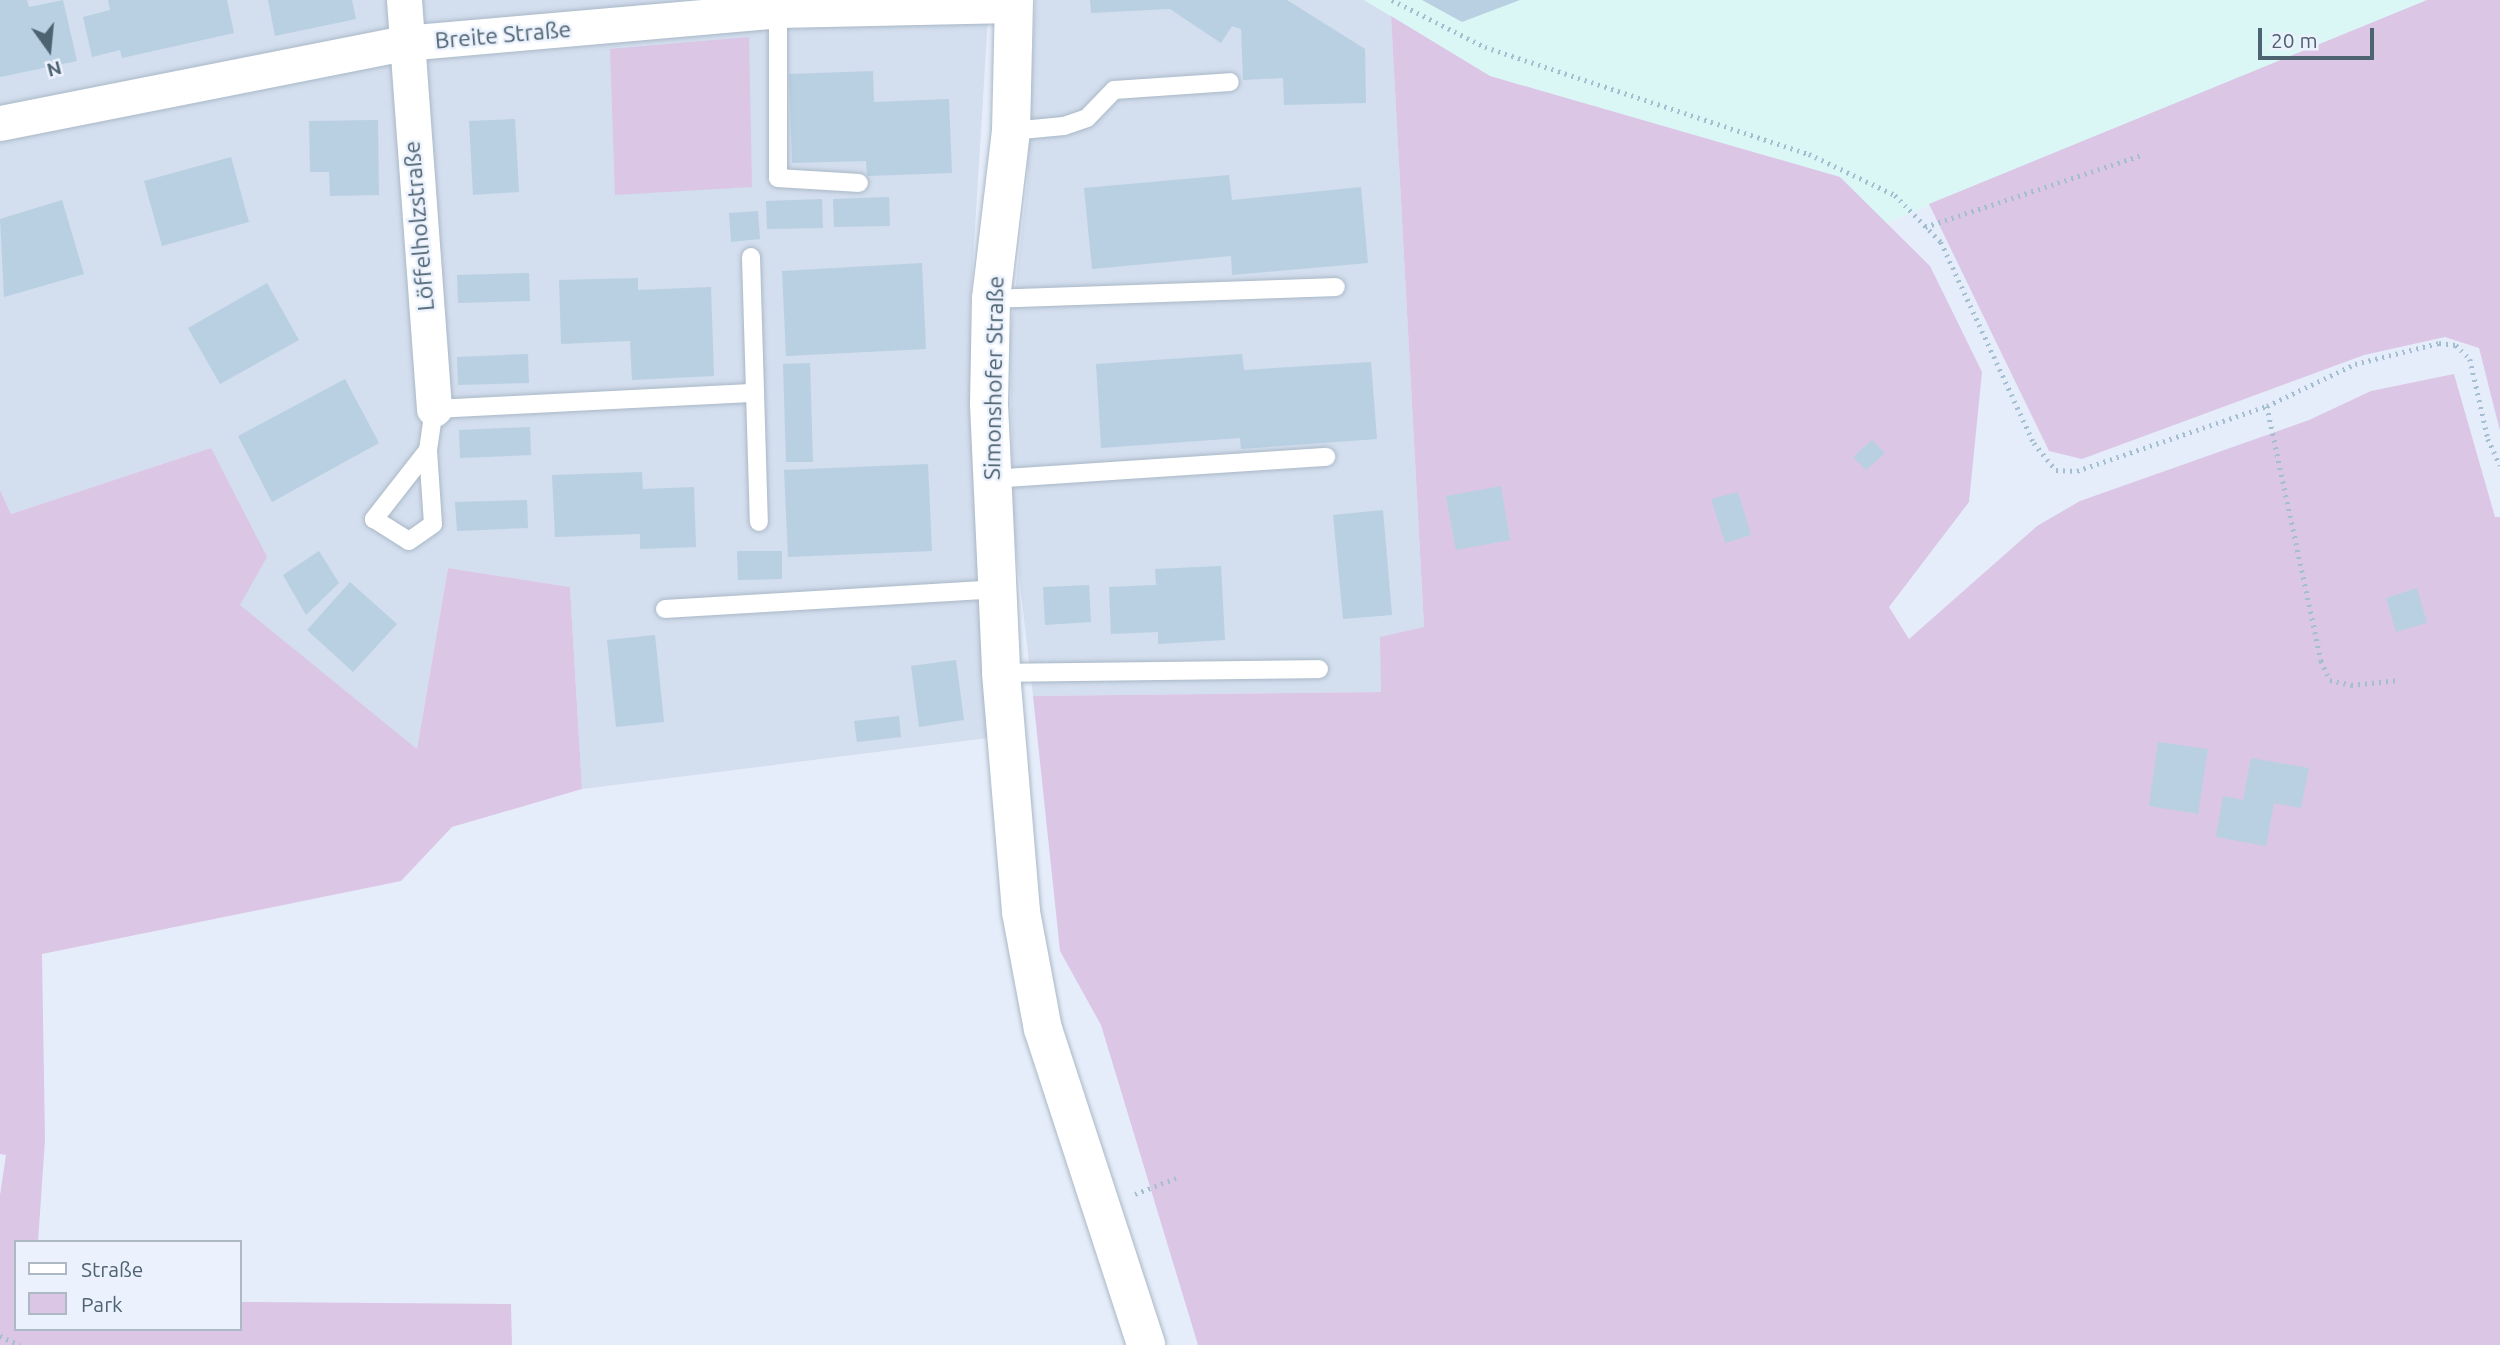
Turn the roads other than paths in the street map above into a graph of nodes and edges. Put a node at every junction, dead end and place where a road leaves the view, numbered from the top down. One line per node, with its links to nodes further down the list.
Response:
1 (404, 0): 5 (street, Löffelholzstraße)
2 (1014, 3): 4 (street, Breite Straße); 8 (street, Simonshofer Straße)
3 (732, 7): 4 (street, Breite Straße); 5 (street, Breite Straße)
4 (778, 10): 9 (lane)
5 (404, 43): 7 (street, Breite Straße); 14 (street, Löffelholzstraße)
6 (1230, 82): 8 (lane)
7 (0, 123)
8 (1011, 131): 12 (street, Simonshofer Straße)
9 (859, 183)
10 (751, 257): 13 (lane)
11 (1336, 287): 12 (lane)
12 (991, 299): 17 (street, Simonshofer Straße)
13 (752, 393): 14 (lane); 18 (lane)
14 (434, 409): 15 (lane)
15 (428, 450): 15 (lane)
16 (1326, 457): 17 (lane)
17 (992, 479): 19 (street, Simonshofer Straße)
18 (759, 522)
19 (999, 589): 20 (lane); 22 (street, Simonshofer Straße)
20 (665, 610)
21 (1319, 668): 22 (lane)
22 (1002, 673): 23 (street, Simonshofer Straße)
23 (1146, 1345)

